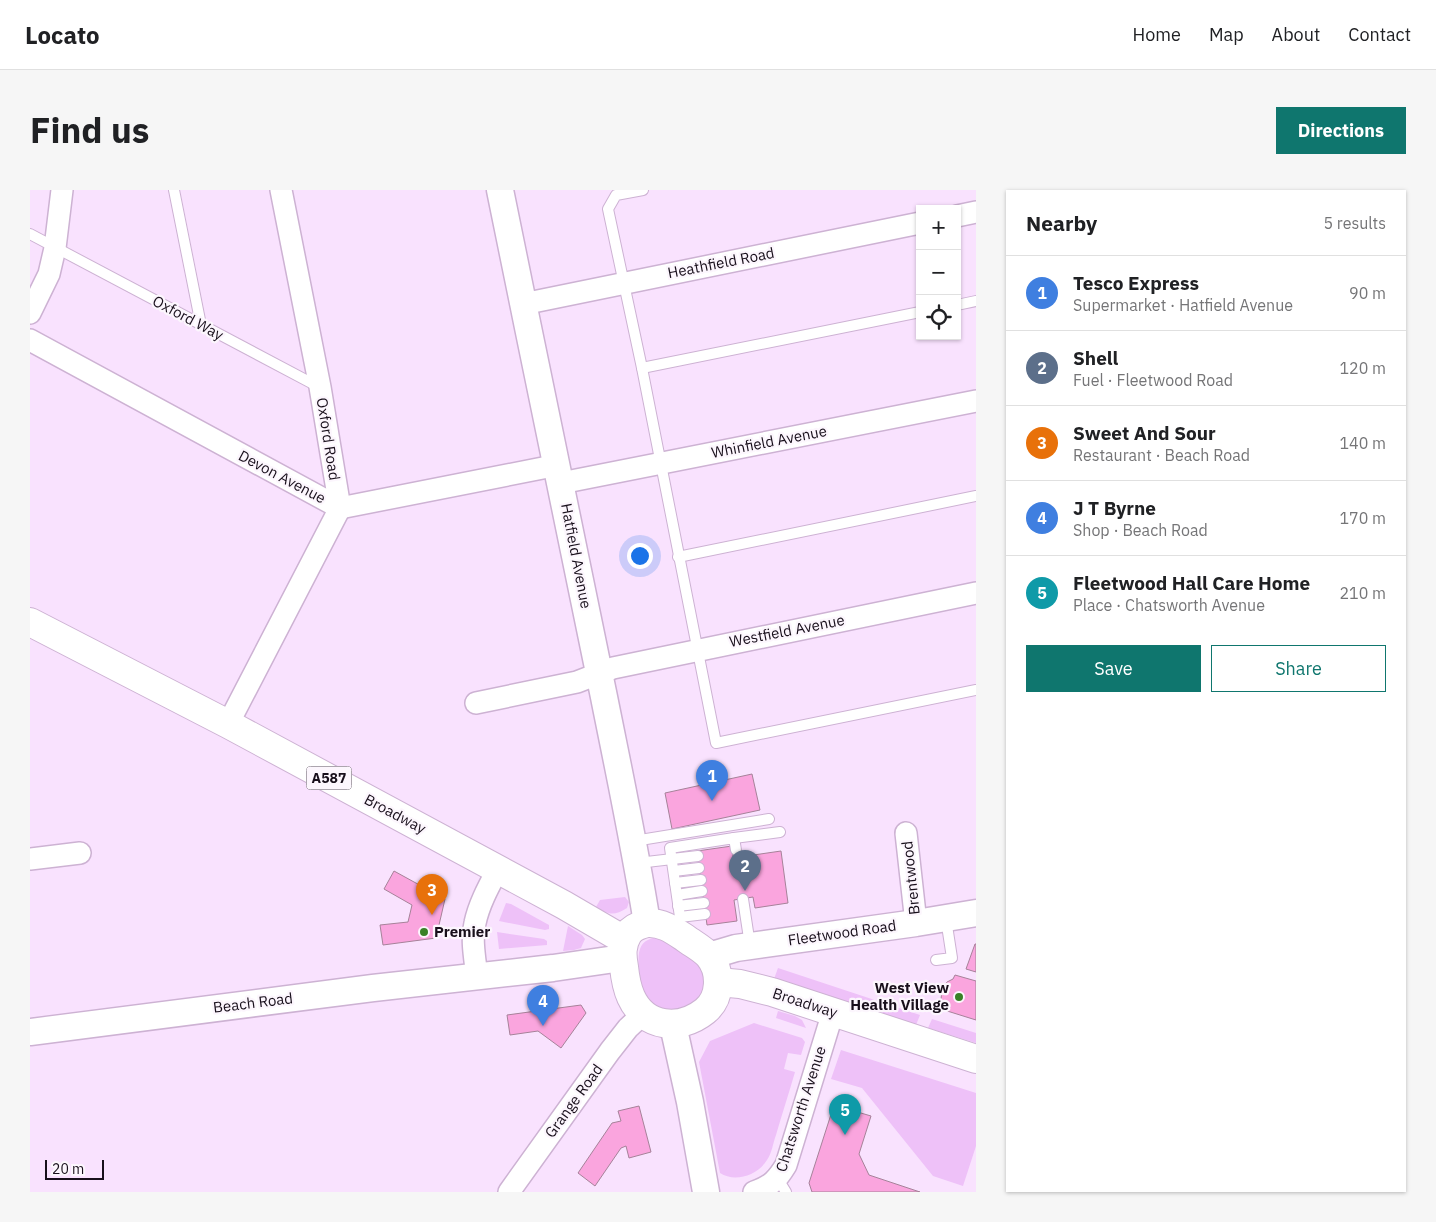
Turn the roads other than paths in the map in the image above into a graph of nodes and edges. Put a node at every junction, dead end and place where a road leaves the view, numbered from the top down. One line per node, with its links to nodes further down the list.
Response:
1 (62, 190): 10 (street)
2 (174, 190): 17 (lane)
3 (281, 190): 20 (street, Oxford Road)
4 (500, 190): 13 (street, Hatfield Avenue)
5 (643, 190): 11 (lane)
6 (976, 212): 7 (street)
7 (961, 215)
8 (916, 224): 11 (street, Heathfield Road)
9 (30, 234): 10 (lane, Oxford Way)
10 (55, 248): 15 (street); 17 (lane, Oxford Way)
11 (623, 283): 13 (street, Heathfield Road); 19 (lane)
12 (976, 301): 14 (lane)
13 (523, 304): 23 (street, Hatfield Avenue)
14 (961, 304)
15 (30, 313)
16 (916, 313): 19 (lane)
17 (201, 325): 20 (lane, Oxford Way)
18 (30, 340): 25 (street, Devon Avenue)
19 (642, 368): 22 (lane)
20 (320, 387): 25 (street, Oxford Road)
21 (976, 401): 22 (street, Whinfield Avenue)
22 (660, 464): 23 (street, Whinfield Avenue); 26 (lane)
23 (559, 474): 25 (street, Devon Avenue); 30 (street, Hatfield Avenue)
24 (976, 496): 26 (lane)
25 (340, 508): 33 (street)
26 (678, 556): 29 (lane)
27 (976, 593): 29 (street, Westfield Avenue)
28 (30, 622): 33 (main road, Broadway / A587)
29 (697, 650): 30 (street, Westfield Avenue); 31 (lane)
30 (599, 673): 32 (street, Westfield Avenue); 38 (street, Hatfield Avenue)
31 (976, 690)
32 (476, 703)
33 (228, 724): 45 (main road, Broadway / A587)
34 (769, 819): 38 (lane)
35 (780, 832): 37 (lane)
36 (906, 833): 57 (street, Brentwood)
37 (734, 838): 39 (lane); 43 (lane)
38 (635, 852): 43 (lane); 56 (street, Hatfield Avenue)
39 (735, 852)
40 (80, 854): 42 (street)
41 (698, 856): 43 (lane)
42 (30, 859)
43 (672, 860): 46 (lane)
44 (699, 868): 46 (lane)
45 (498, 869): 59 (main road, Broadway / A587); 62 (street)
46 (674, 871): 48 (lane)
47 (701, 880): 48 (lane)
48 (675, 883): 50 (lane)
49 (702, 891): 50 (lane)
50 (677, 895): 56 (lane)
51 (704, 902): 56 (lane)
52 (740, 906): 58 (lane)
53 (976, 913): 55 (street, Fleetwood Road)
54 (705, 914): 56 (lane)
55 (946, 918): 57 (street, Fleetwood Road); 61 (lane)
56 (669, 919): 59 (main road); 60 (main road)
57 (916, 923): 58 (street, Fleetwood Road)
58 (750, 946): 60 (street, Fleetwood Road)
59 (623, 949): 62 (street, Beach Road); 65 (main road)
60 (709, 956): 63 (main road)
61 (936, 960)
62 (477, 977): 67 (street, Beach Road)
63 (718, 982): 64 (main road, Broadway); 66 (main road)
64 (832, 1012): 68 (main road, Broadway); 69 (street, Chatsworth Avenue)
65 (643, 1014): 66 (main road); 70 (street, Grange Road)
66 (673, 1024): 71 (street)
67 (30, 1032)
68 (976, 1059)
69 (782, 1186): 72 (street, Chatsworth Avenue)
70 (509, 1192)
71 (706, 1192)
72 (754, 1192)

